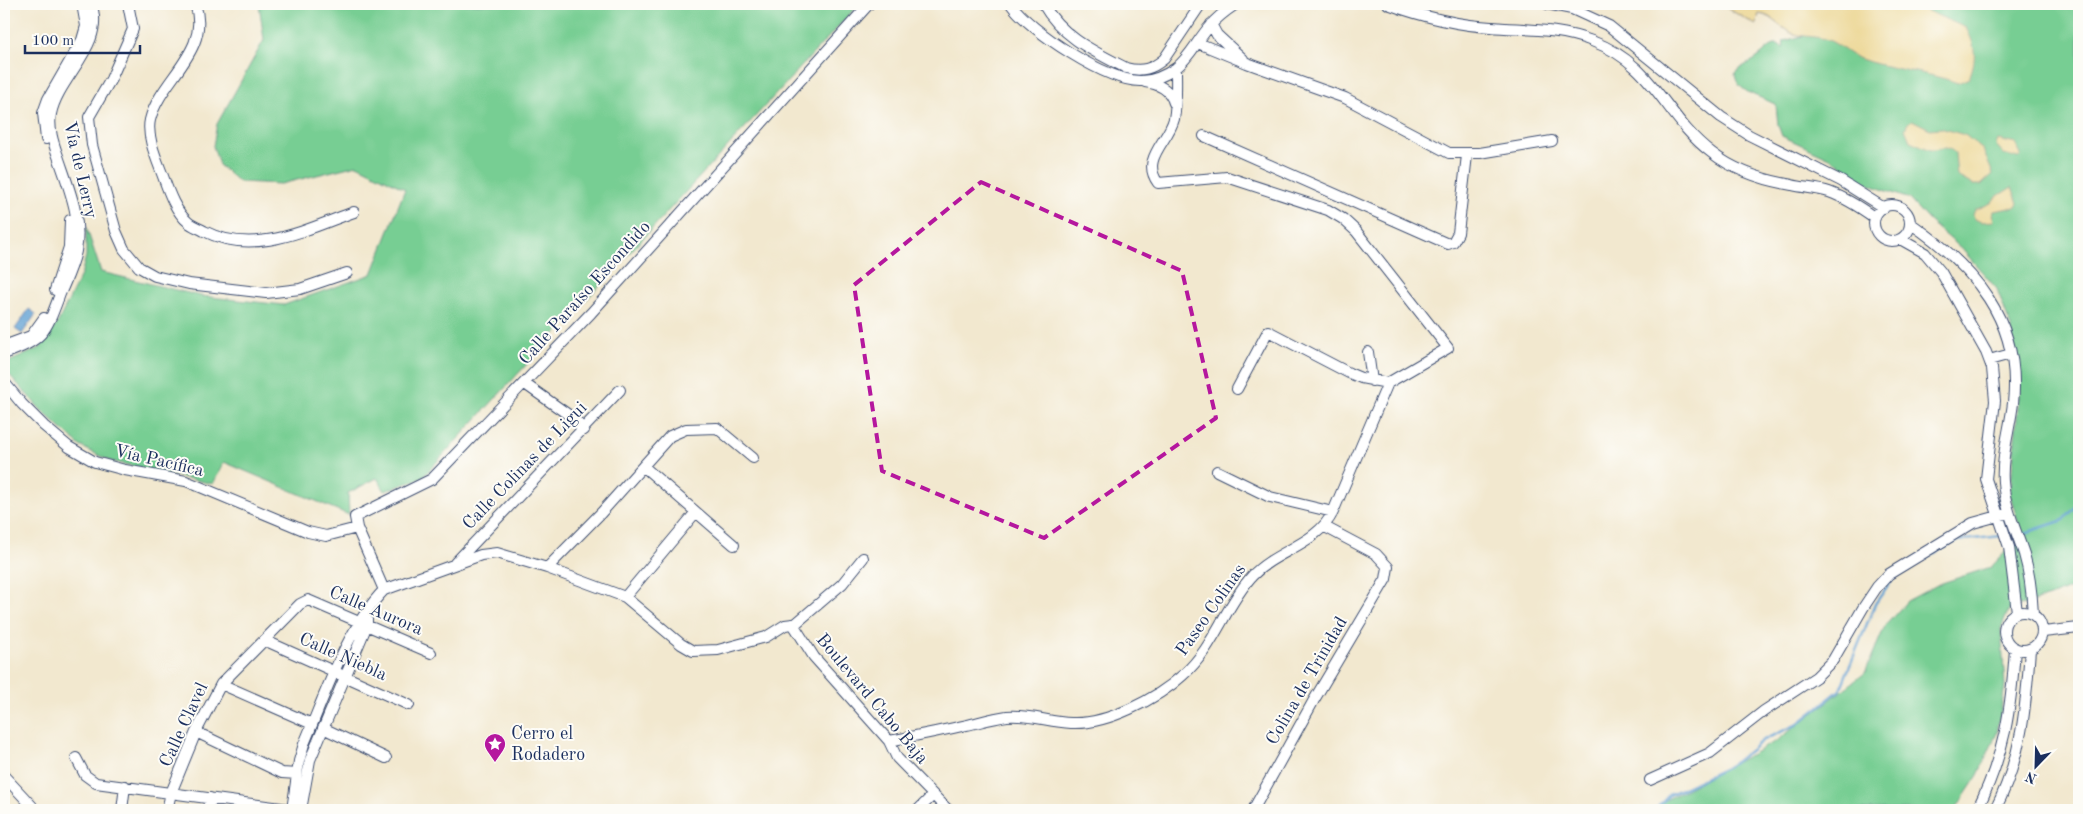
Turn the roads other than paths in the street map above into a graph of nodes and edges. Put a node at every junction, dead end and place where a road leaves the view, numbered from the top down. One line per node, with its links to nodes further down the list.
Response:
1 (82, 4): 18 (street, Vía de Lerry)
2 (91, 4): 18 (street, Vía de Lerry)
3 (128, 4): 27 (street)
4 (195, 4): 23 (street)
5 (868, 4): 36 (street, Calle Paraíso Escondido)
6 (1011, 4): 16 (street)
7 (1042, 4): 8 (street)
8 (1201, 4)
9 (1236, 4): 12 (street)
10 (1388, 4): 24 (street)
11 (1547, 4): 22 (street)
12 (1211, 24): 13 (street); 14 (street)
13 (1198, 42): 14 (street); 15 (street)
14 (1247, 63): 21 (street)
15 (1176, 68): 16 (street); 17 (street)
16 (1141, 82): 17 (street)
17 (1175, 108): 35 (street)
18 (47, 127): 28 (street, Vía de Lerry); 30 (street, Vía de Lerry)
19 (1204, 136): 21 (street)
20 (1552, 140): 21 (street)
21 (1467, 154)
22 (1884, 208): 24 (street); 25 (street)
23 (354, 212)
24 (1875, 218): 26 (street)
25 (1910, 223): 26 (street); 31 (street)
26 (1900, 239): 32 (street)
27 (347, 272)
28 (4, 346)
29 (1368, 352): 33 (street)
30 (4, 354)
31 (2011, 354): 32 (street); 45 (street)
32 (1989, 360): 46 (street)
33 (1372, 381): 35 (street); 37 (street)
34 (4, 382): 48 (street, Vía Pacífica)
35 (1388, 383): 44 (street, Paseo Colinas)
36 (525, 384): 39 (street); 48 (street, Calle Paraíso Escondido)
37 (1237, 389)
38 (620, 390): 39 (street, Calle Colinas de Ligui)
39 (584, 430): 51 (street, Calle Colinas de Ligui)
40 (752, 458): 41 (street)
41 (643, 466): 43 (street); 52 (street)
42 (1217, 471): 44 (street)
43 (696, 512): 49 (street); 54 (street)
44 (1333, 512): 47 (street, Paseo Colinas)
45 (2009, 513): 46 (street); 57 (street)
46 (1998, 516): 56 (street); 77 (street)
47 (1325, 527): 72 (street, Paseo Colinas); 90 (street, Colina de Trinidad)
48 (358, 528): 53 (street)
49 (734, 545)
50 (863, 558): 59 (street)
51 (454, 564): 52 (street, Boulevard Cabo Baja); 53 (street, Boulevard Cabo Baja)
52 (546, 568): 54 (street, Boulevard Cabo Baja)
53 (384, 590): 58 (street)
54 (625, 597): 59 (street, Boulevard Cabo Baja)
55 (308, 600): 58 (street, Calle Aurora); 62 (street, Calle Clavel)
56 (2017, 612): 57 (street); 63 (street)
57 (2034, 614): 61 (street)
58 (363, 623): 65 (street, Calle Aurora); 66 (street)
59 (794, 625): 72 (street, Boulevard Cabo Baja)
60 (2079, 628): 61 (street)
61 (2043, 632): 64 (street)
62 (264, 640): 66 (street, Calle Niebla); 67 (street, Calle Clavel)
63 (2015, 648): 64 (street); 91 (street)
64 (2030, 649): 92 (street)
65 (431, 653)
66 (340, 674): 68 (street, Calle Niebla); 69 (street); 70 (street)
67 (221, 684): 69 (street); 71 (street, Calle Clavel)
68 (409, 705)
69 (312, 724): 75 (street)
70 (323, 728): 74 (street); 87 (street)
71 (196, 732): 75 (street); 79 (street, Calle Clavel)
72 (889, 742): 80 (street, Boulevard Cabo Baja)
73 (76, 758): 78 (street)
74 (386, 758)
75 (297, 774): 87 (street)
76 (4, 776): 83 (street)
77 (1650, 780)
78 (125, 786): 79 (street); 84 (street)
79 (171, 793): 81 (street); 85 (street, Calle Clavel)
80 (933, 795): 88 (street); 89 (street, Boulevard Cabo Baja)
81 (210, 798): 82 (street); 86 (street)
82 (248, 807): 87 (street)
83 (32, 810)
84 (122, 810)
85 (167, 810)
86 (208, 810)
87 (295, 810)
88 (918, 810)
89 (948, 810)
90 (1252, 810)
91 (1977, 810)
92 (1995, 810)

